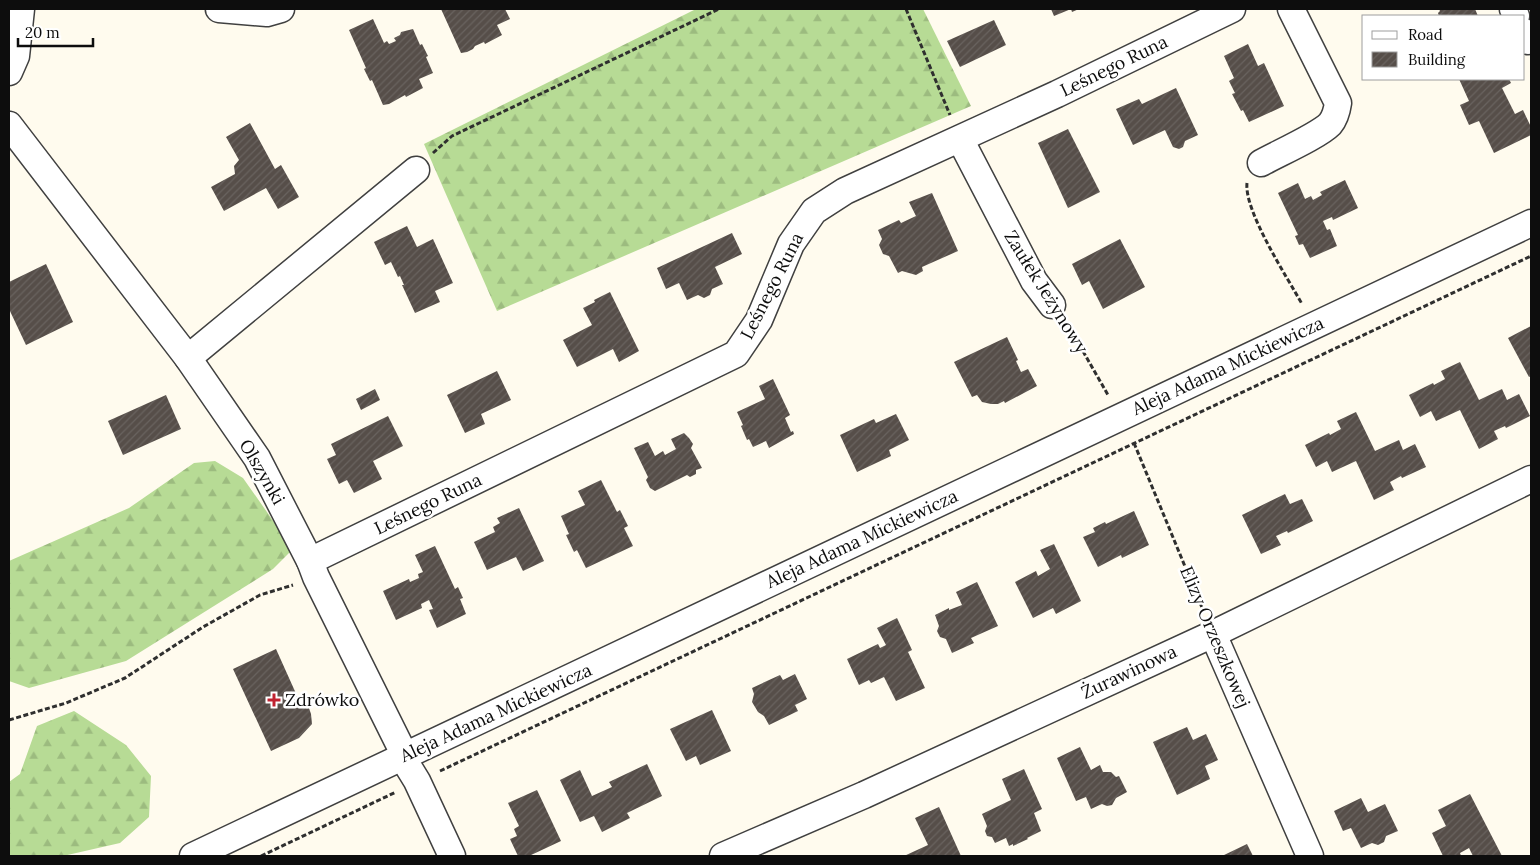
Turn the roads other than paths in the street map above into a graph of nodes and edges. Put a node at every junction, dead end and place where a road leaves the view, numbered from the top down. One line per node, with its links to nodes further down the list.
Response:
1 (22, 9): 6 (street)
2 (219, 9): 3 (street)
3 (281, 9)
4 (1232, 9): 8 (street, Leśnego Runa)
5 (1291, 9): 9 (street)
6 (9, 72)
7 (9, 125): 13 (street, Olszynki)
8 (960, 139): 12 (street, Zaułek Jeżynowy); 15 (street, Leśnego Runa)
9 (1261, 163)
10 (416, 170): 13 (street)
11 (1531, 223): 17 (street, Aleja Adama Mickiewicza)
12 (1052, 305)
13 (188, 358): 15 (street, Olszynki)
14 (1531, 479): 16 (street, Żurawinowa)
15 (313, 569): 17 (street, Olszynki)
16 (1213, 634): 20 (street, Żurawinowa); 21 (street, Elizy Orzeszkowej)
17 (405, 756): 18 (street, Aleja Adama Mickiewicza); 19 (street, Olszynki)
18 (193, 856)
19 (452, 856)
20 (722, 856)
21 (1310, 856)

